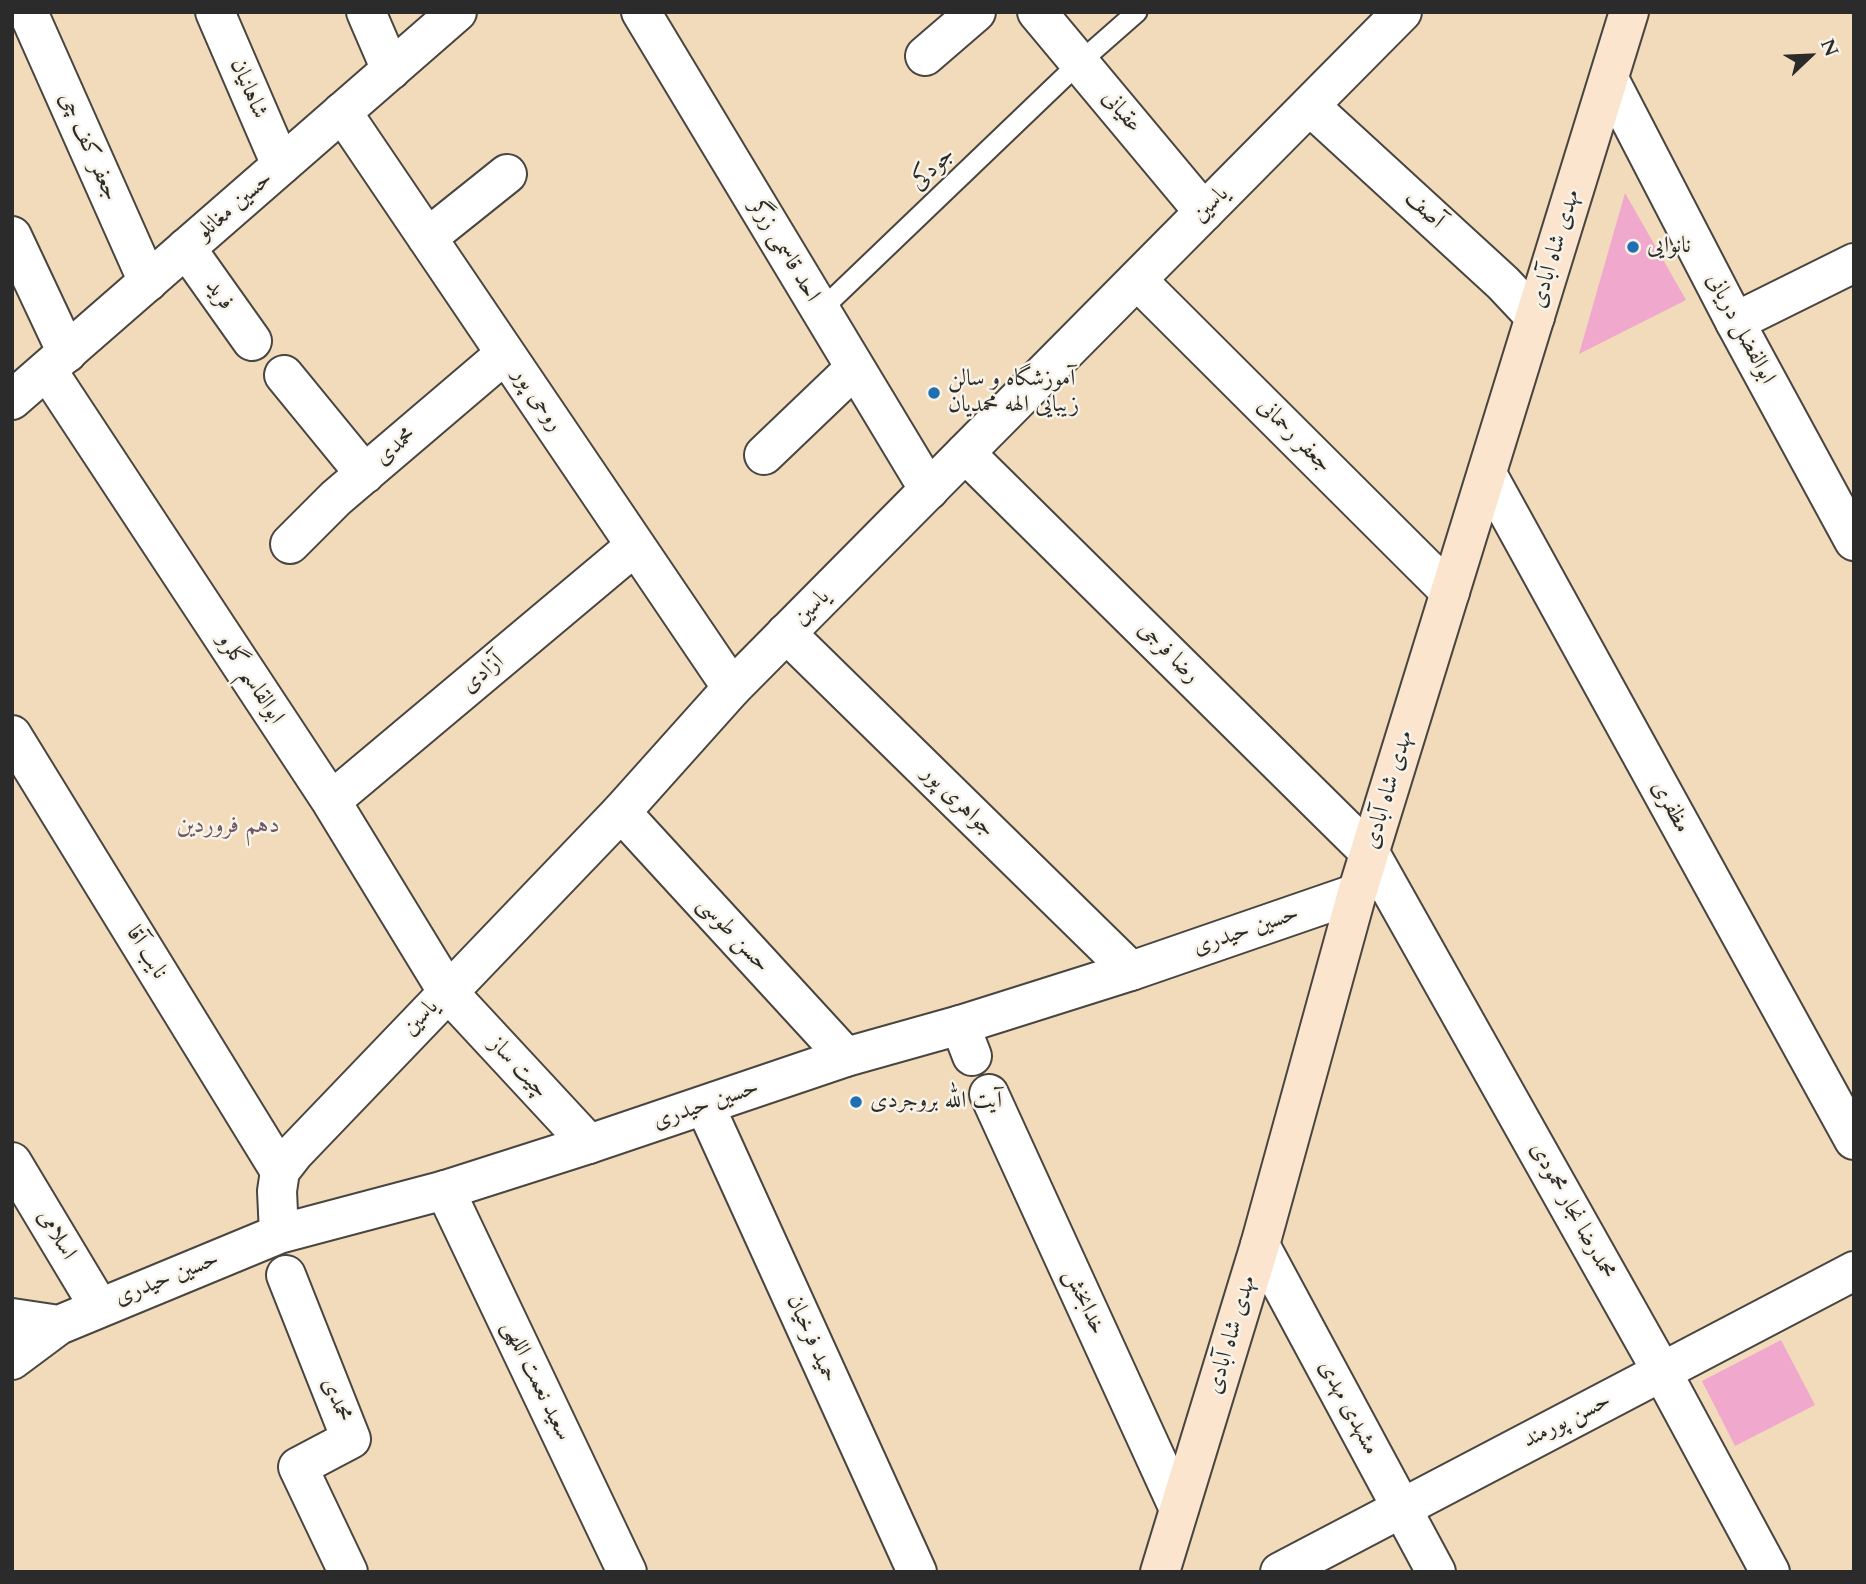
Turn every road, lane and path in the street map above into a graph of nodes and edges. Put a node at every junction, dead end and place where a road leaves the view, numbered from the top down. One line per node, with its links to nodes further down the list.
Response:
1 (28, 12): 25 (street, جعفر کف چی)
2 (215, 12): 17 (street, شاهانیان)
3 (366, 12): 13 (street)
4 (457, 12): 13 (street, حسین مغانلو)
5 (641, 12): 26 (street, احد قاسمی زرگر)
6 (976, 12): 11 (street)
7 (1037, 12): 12 (street, عقیانی)
8 (1137, 12): 12 (lane, جودکی)
9 (1402, 12): 15 (street, یاسین)
10 (1629, 12): 14 (main road, مهدی شاه آبادی)
11 (925, 56)
12 (1079, 63): 19 (street, عقیانی); 26 (lane, جودکی)
13 (391, 70): 16 (street, حسین مغانلو)
14 (1609, 79): 27 (main road, مهدی شاه آبادی); 28 (street, ابوالفضل دریانی)
15 (1310, 106): 19 (street, یاسین); 27 (street, آصف)
16 (342, 113): 17 (street, حسین مغانلو); 21 (street, روحی پور)
17 (281, 165): 22 (street, حسین مغانلو)
18 (507, 174): 21 (street)
19 (1204, 212): 24 (street, یاسین)
20 (12, 236): 31 (street, ابوالقاسم گلرو)
21 (427, 238): 30 (street, روحی پور)
22 (186, 248): 25 (street, حسین مغانلو); 29 (street, فرید)
23 (1854, 263): 28 (street)
24 (1137, 280): 35 (street, یاسین); 43 (street, جعفر رحمانی)
25 (148, 282): 31 (street, حسین مغانلو)
26 (821, 310): 32 (street, احد قاسمی زرگر)
27 (1535, 317): 38 (main road, مهدی شاه آبادی)
28 (1735, 322): 40 (street, ابوالفضل دریانی)
29 (252, 341)
30 (505, 354): 37 (street, محمدی); 42 (street, روحی پور)
31 (57, 361): 34 (street, حسین مغانلو); 47 (street, ابوالقاسم گلرو)
32 (855, 368): 36 (street); 39 (street, احد قاسمی زرگر)
33 (284, 375): 37 (street)
34 (12, 400)
35 (965, 453): 39 (street, یاسین); 49 (street, رضا فرجی)
36 (764, 455)
37 (365, 474): 41 (street, محمدی)
38 (1487, 474): 43 (main road, مهدی شاه آبادی); 56 (street, مظفری)
39 (929, 490): 44 (street, یاسین)
40 (1854, 541)
41 (290, 544)
42 (635, 546): 45 (street, روحی پور); 47 (street, آزادی)
43 (1450, 592): 49 (main road, مهدی شاه آبادی)
44 (786, 633): 45 (street, یاسین); 51 (street, جواهری پور)
45 (732, 688): 48 (street, یاسین)
46 (12, 735): 59 (street, نایب آقا)
47 (331, 801): 52 (street, ابوالقاسم گلرو)
48 (621, 812): 52 (street, یاسین); 53 (street, حسن طوسی)
49 (1370, 853): 50 (main road, مهدی شاه آبادی); 69 (street, محمدرضا نجار محمودی)
50 (1357, 893): 51 (street, حسین حیدری); 62 (main road, مهدی شاه آبادی)
51 (1131, 971): 53 (street, حسین حیدری)
52 (447, 991): 57 (street, چیت ساز); 59 (street, یاسین)
53 (846, 1058): 55 (street, حسین حیدری)
54 (989, 1094): 71 (street, خدابخش)
55 (705, 1106): 57 (street, حسین حیدری); 74 (street, حمید فرخیان)
56 (1854, 1140)
57 (589, 1144): 60 (street, حسین حیدری)
58 (12, 1162): 65 (street, اسلامی)
59 (280, 1171): 61 (street)
60 (445, 1190): 61 (street, حسین حیدری); 73 (street, سعید نعمت اللهی)
61 (279, 1234): 65 (street, حسین حیدری)
62 (1260, 1245): 70 (street, مشهدی مهدی); 71 (main road, مهدی شاه آبادی)
63 (1854, 1271): 69 (street, حسن پورمند)
64 (286, 1275): 72 (street, محمدی)
65 (99, 1307): 67 (street, حسین حیدری)
66 (12, 1318): 67 (street)
67 (59, 1325): 68 (street, حسین حیدری)
68 (12, 1360)
69 (1662, 1372): 70 (street, حسن پورمند); 78 (street, محمدرضا نجار محمودی)
70 (1401, 1507): 76 (street, حسن پورمند); 77 (street, مشهدی مهدی)
71 (1179, 1509): 75 (main road, مهدی شاه آبادی)
72 (348, 1572)
73 (627, 1572)
74 (917, 1572)
75 (1160, 1572)
76 (1280, 1572)
77 (1436, 1572)
78 (1770, 1572)

